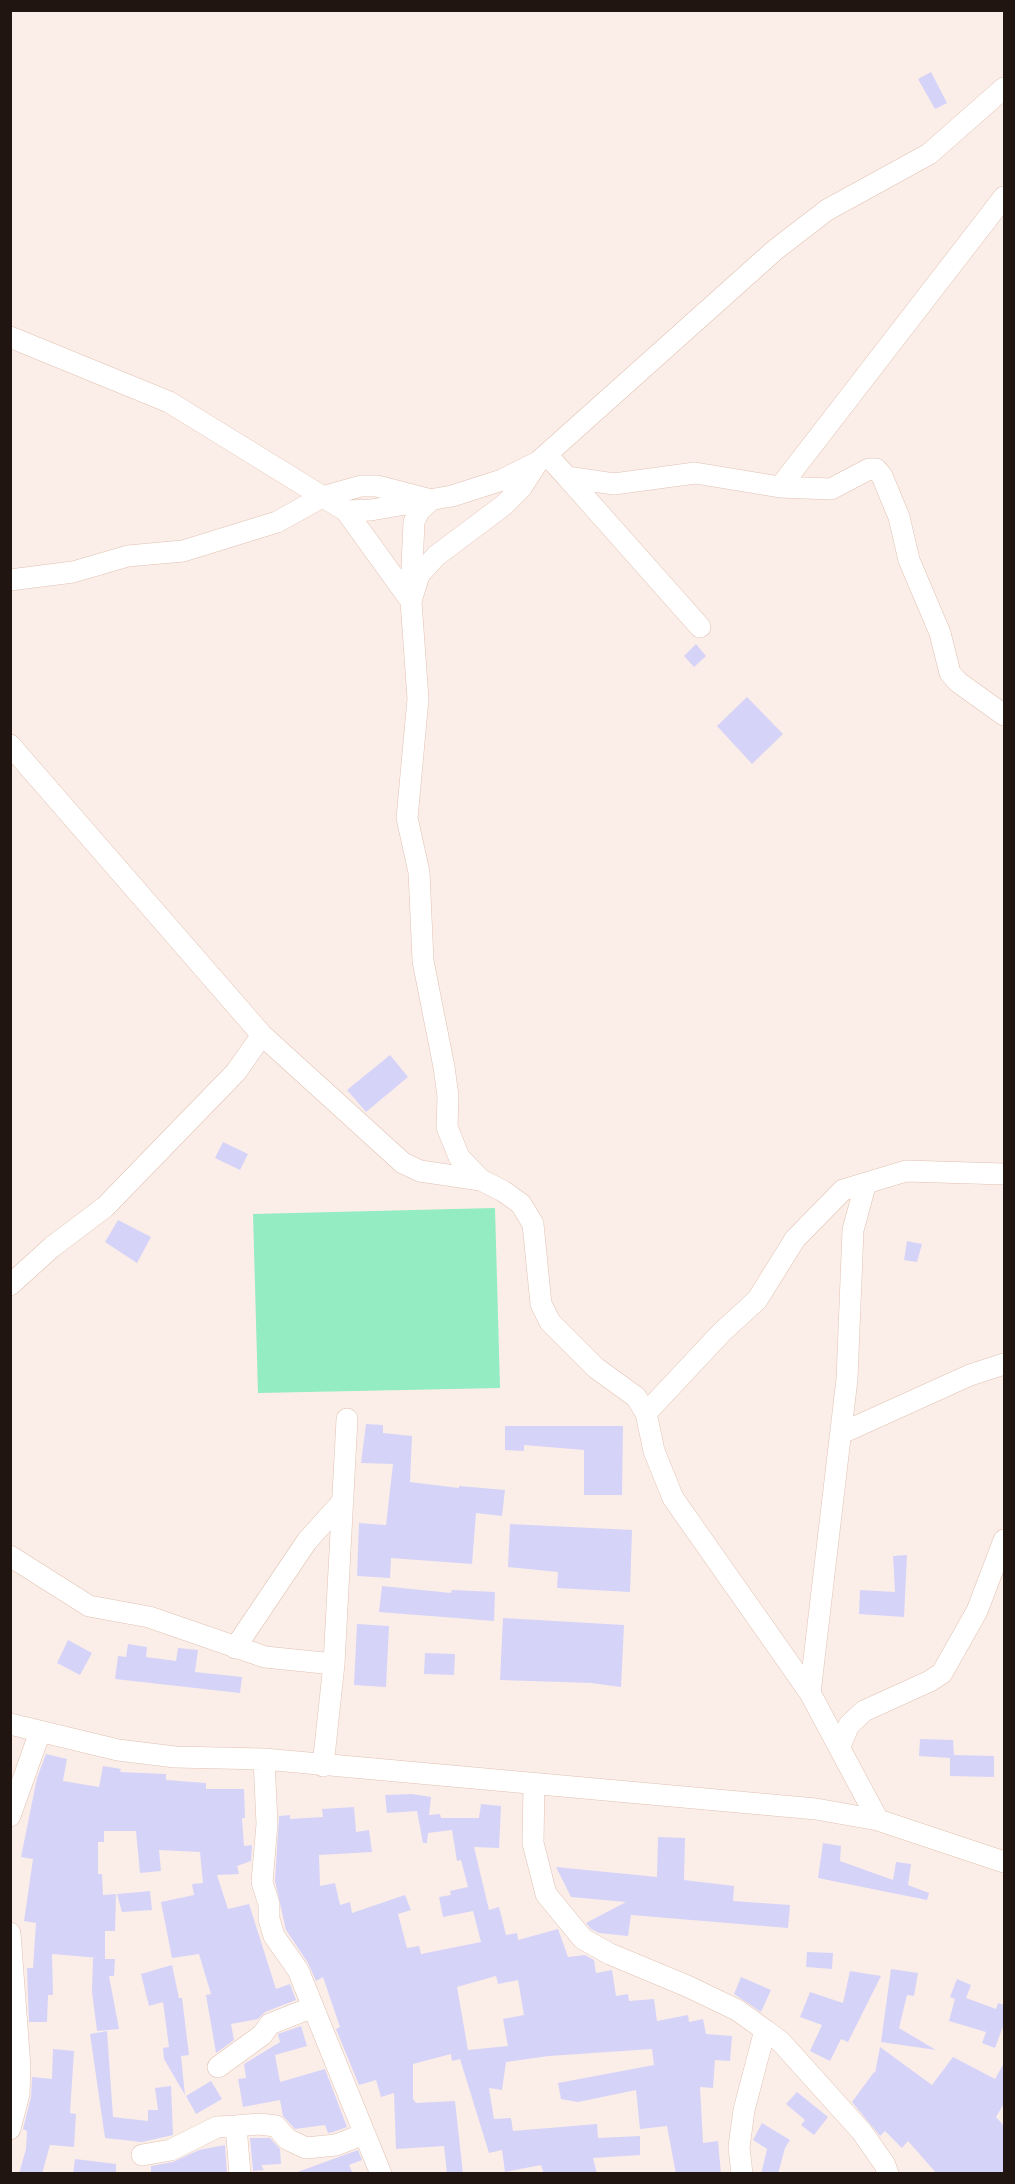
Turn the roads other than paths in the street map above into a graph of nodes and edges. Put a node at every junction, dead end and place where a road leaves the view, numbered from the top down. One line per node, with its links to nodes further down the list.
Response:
1 (1005, 88): 4 (street)
2 (1005, 197): 6 (street)
3 (10, 337): 7 (street)
4 (542, 458): 5 (street); 8 (street); 11 (street)
5 (567, 477): 6 (street); 12 (street)
6 (780, 487): 13 (street)
7 (322, 497): 8 (street); 9 (street); 10 (street)
8 (430, 500): 9 (street); 11 (street)
9 (346, 511): 11 (street)
10 (10, 580)
11 (411, 601): 17 (street)
12 (700, 627)
13 (1005, 715)
14 (10, 745): 15 (street)
15 (262, 1035): 17 (street); 19 (street)
16 (1005, 1174): 18 (street)
17 (481, 1180): 21 (street)
18 (865, 1186): 21 (street); 23 (street)
19 (10, 1285)
20 (1005, 1364): 23 (street)
21 (646, 1413): 29 (street)
22 (347, 1419): 24 (street)
23 (842, 1433): 29 (street)
24 (343, 1500): 27 (street); 28 (street)
25 (1005, 1540): 32 (street)
26 (10, 1556): 27 (street)
27 (235, 1648): 28 (street)
28 (334, 1664): 34 (street)
29 (810, 1693): 32 (street)
30 (10, 1724): 31 (street)
31 (39, 1732): 33 (street); 36 (street)
32 (840, 1746): 37 (street)
33 (264, 1759): 34 (street); 40 (street)
34 (323, 1766): 35 (street)
35 (534, 1784): 37 (street); 41 (street)
36 (10, 1816)
37 (878, 1820): 38 (street)
38 (1005, 1862)
39 (10, 1933): 44 (street)
40 (313, 2007): 42 (street); 45 (street)
41 (765, 2030): 49 (street); 50 (street)
42 (218, 2067)
43 (236, 2126): 45 (street); 46 (street); 47 (street)
44 (10, 2129)
45 (364, 2134): 48 (street)
46 (142, 2155)
47 (240, 2174)
48 (381, 2174)
49 (742, 2174)
50 (888, 2174)

